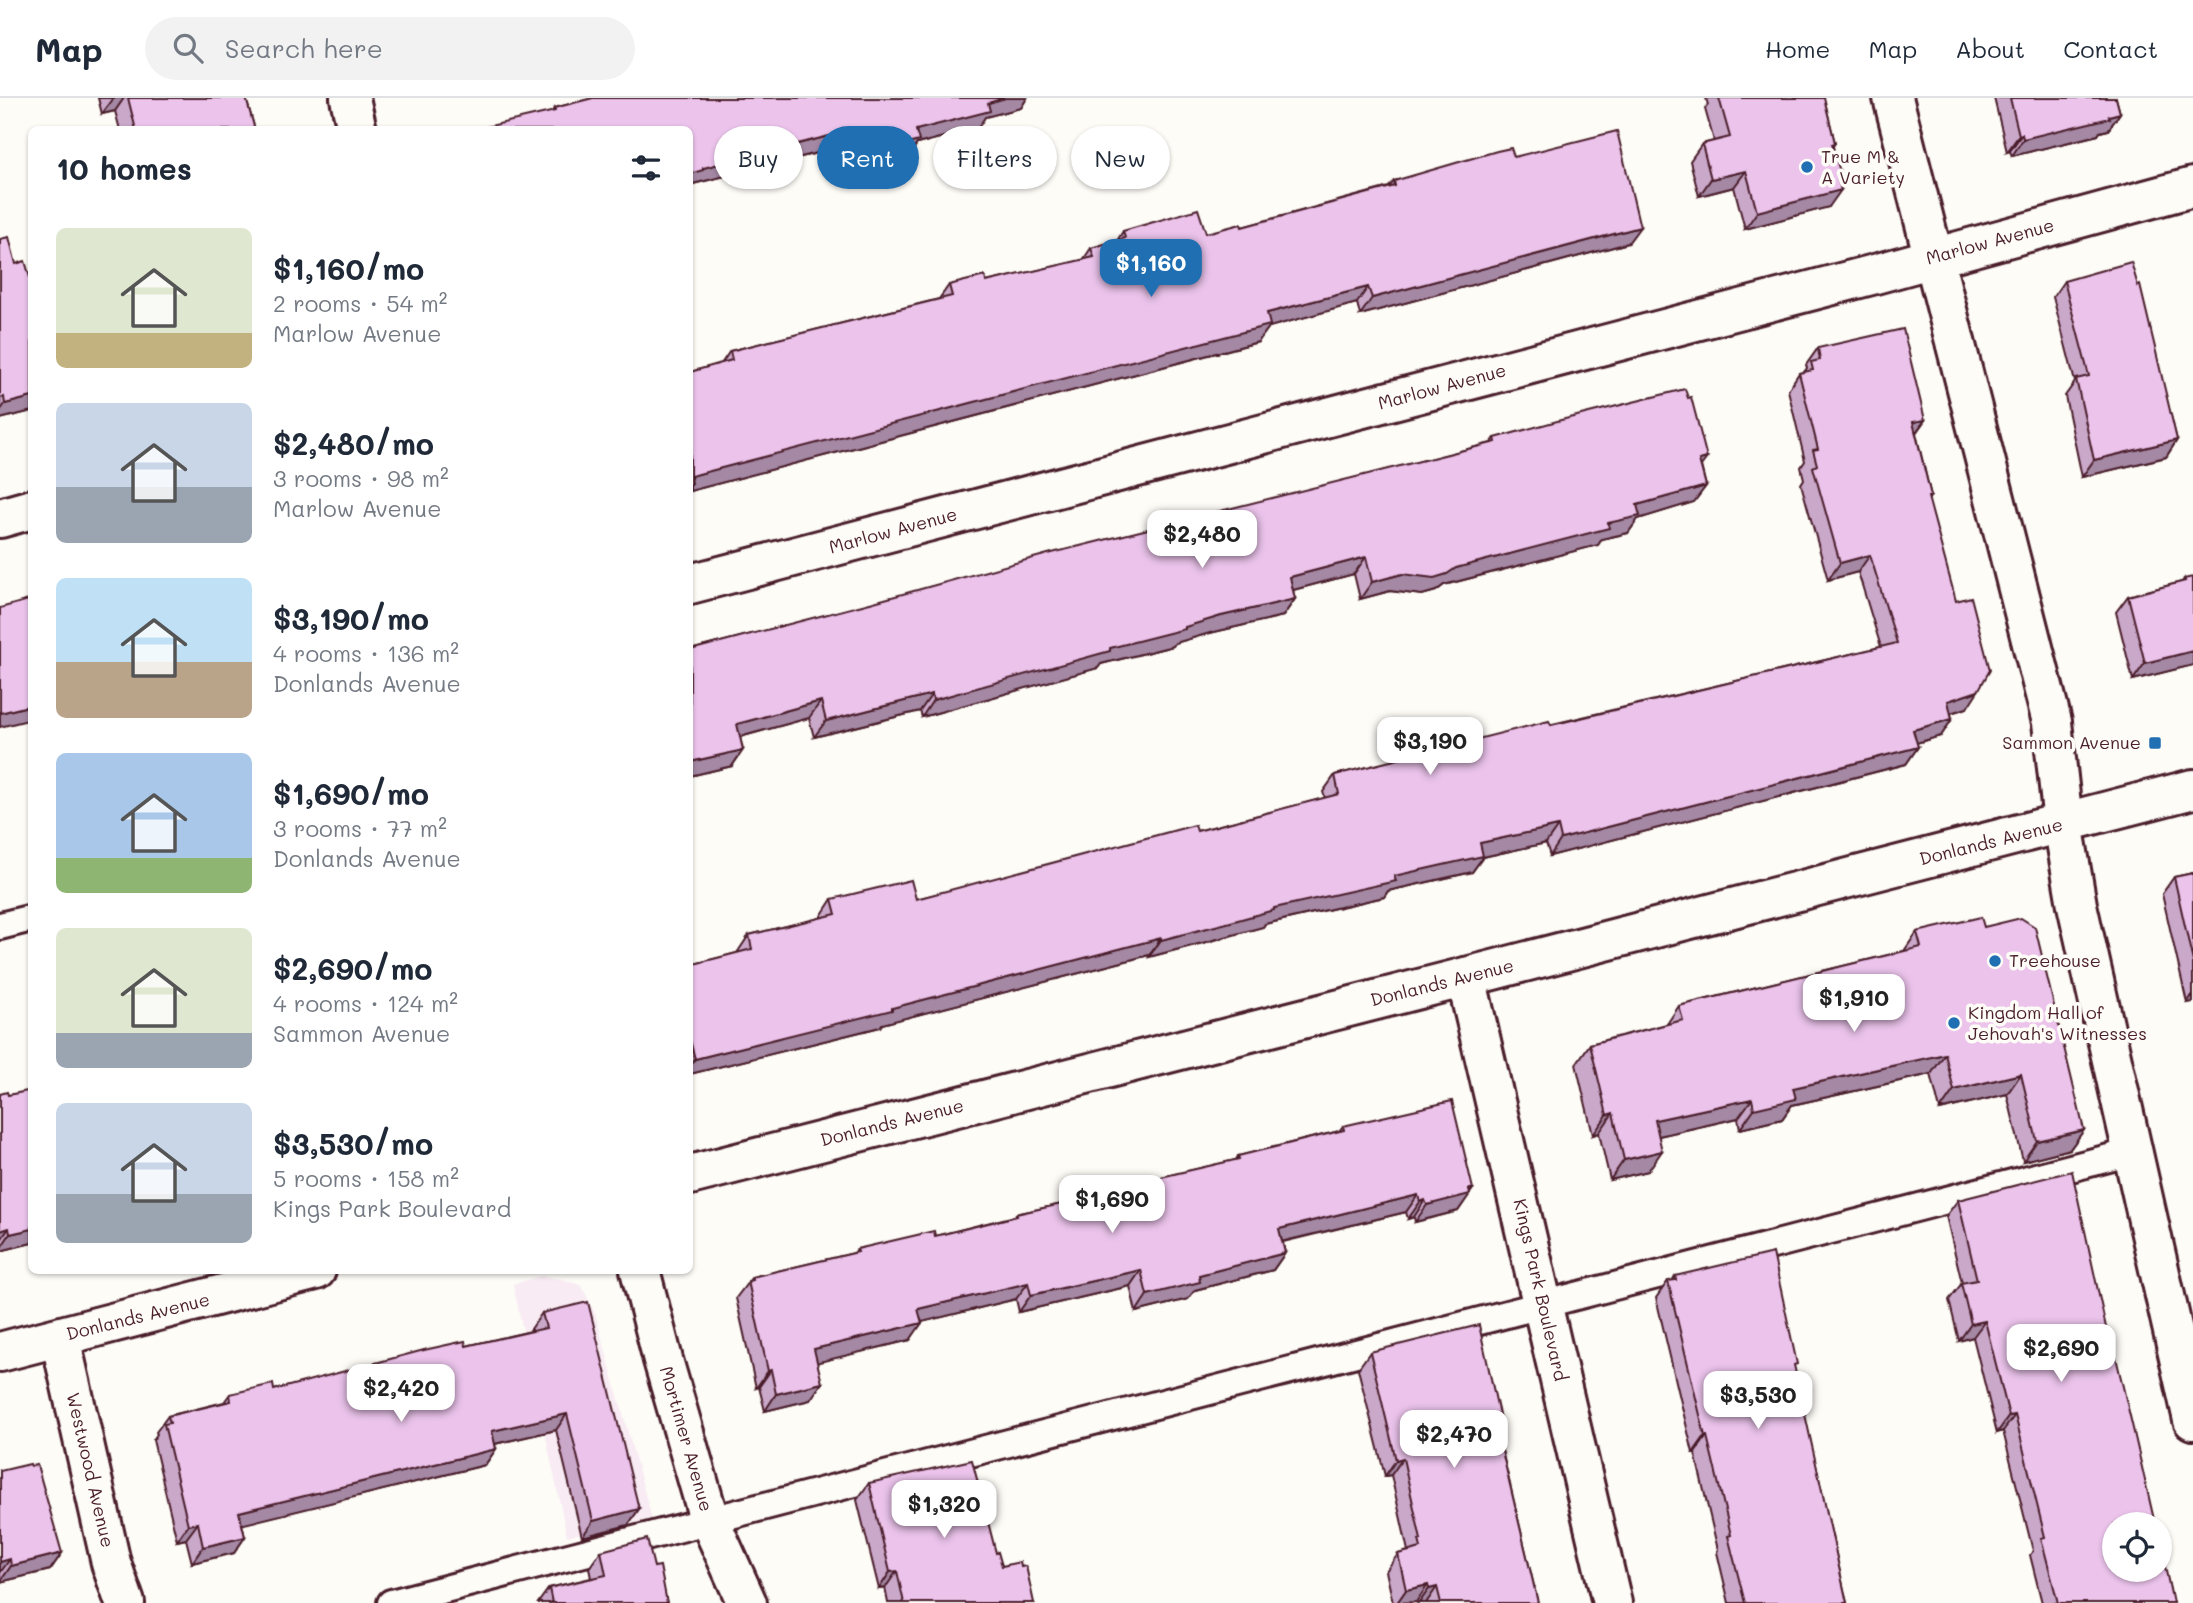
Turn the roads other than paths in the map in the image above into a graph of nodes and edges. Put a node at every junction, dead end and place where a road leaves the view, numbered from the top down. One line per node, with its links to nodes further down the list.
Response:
1 (350, 98): 3 (street)
2 (1892, 98): 5 (street)
3 (356, 126)
4 (2193, 187): 5 (street, Marlow Avenue)
5 (1933, 256): 8 (street, Marlow Avenue); 10 (street)
6 (28, 510): 7 (street)
7 (0, 518)
8 (693, 583)
9 (2193, 789): 10 (street, Donlands Avenue)
10 (2063, 823): 13 (street, Donlands Avenue); 14 (street)
11 (28, 919): 12 (lane)
12 (0, 926)
13 (1466, 978): 15 (street, Donlands Avenue); 18 (street, Kings Park Boulevard)
14 (2132, 1152): 18 (lane); 21 (street)
15 (693, 1174)
16 (301, 1274): 19 (street, Donlands Avenue)
17 (641, 1274): 22 (street, Mortimer Avenue)
18 (1544, 1304): 22 (lane); 26 (street, Kings Park Boulevard)
19 (60, 1337): 20 (street, Donlands Avenue); 23 (street, Westwood Avenue)
20 (0, 1352)
21 (2193, 1420)
22 (709, 1519): 24 (lane); 25 (street, Mortimer Avenue)
23 (125, 1603)
24 (391, 1603)
25 (747, 1603)
26 (1612, 1603)

